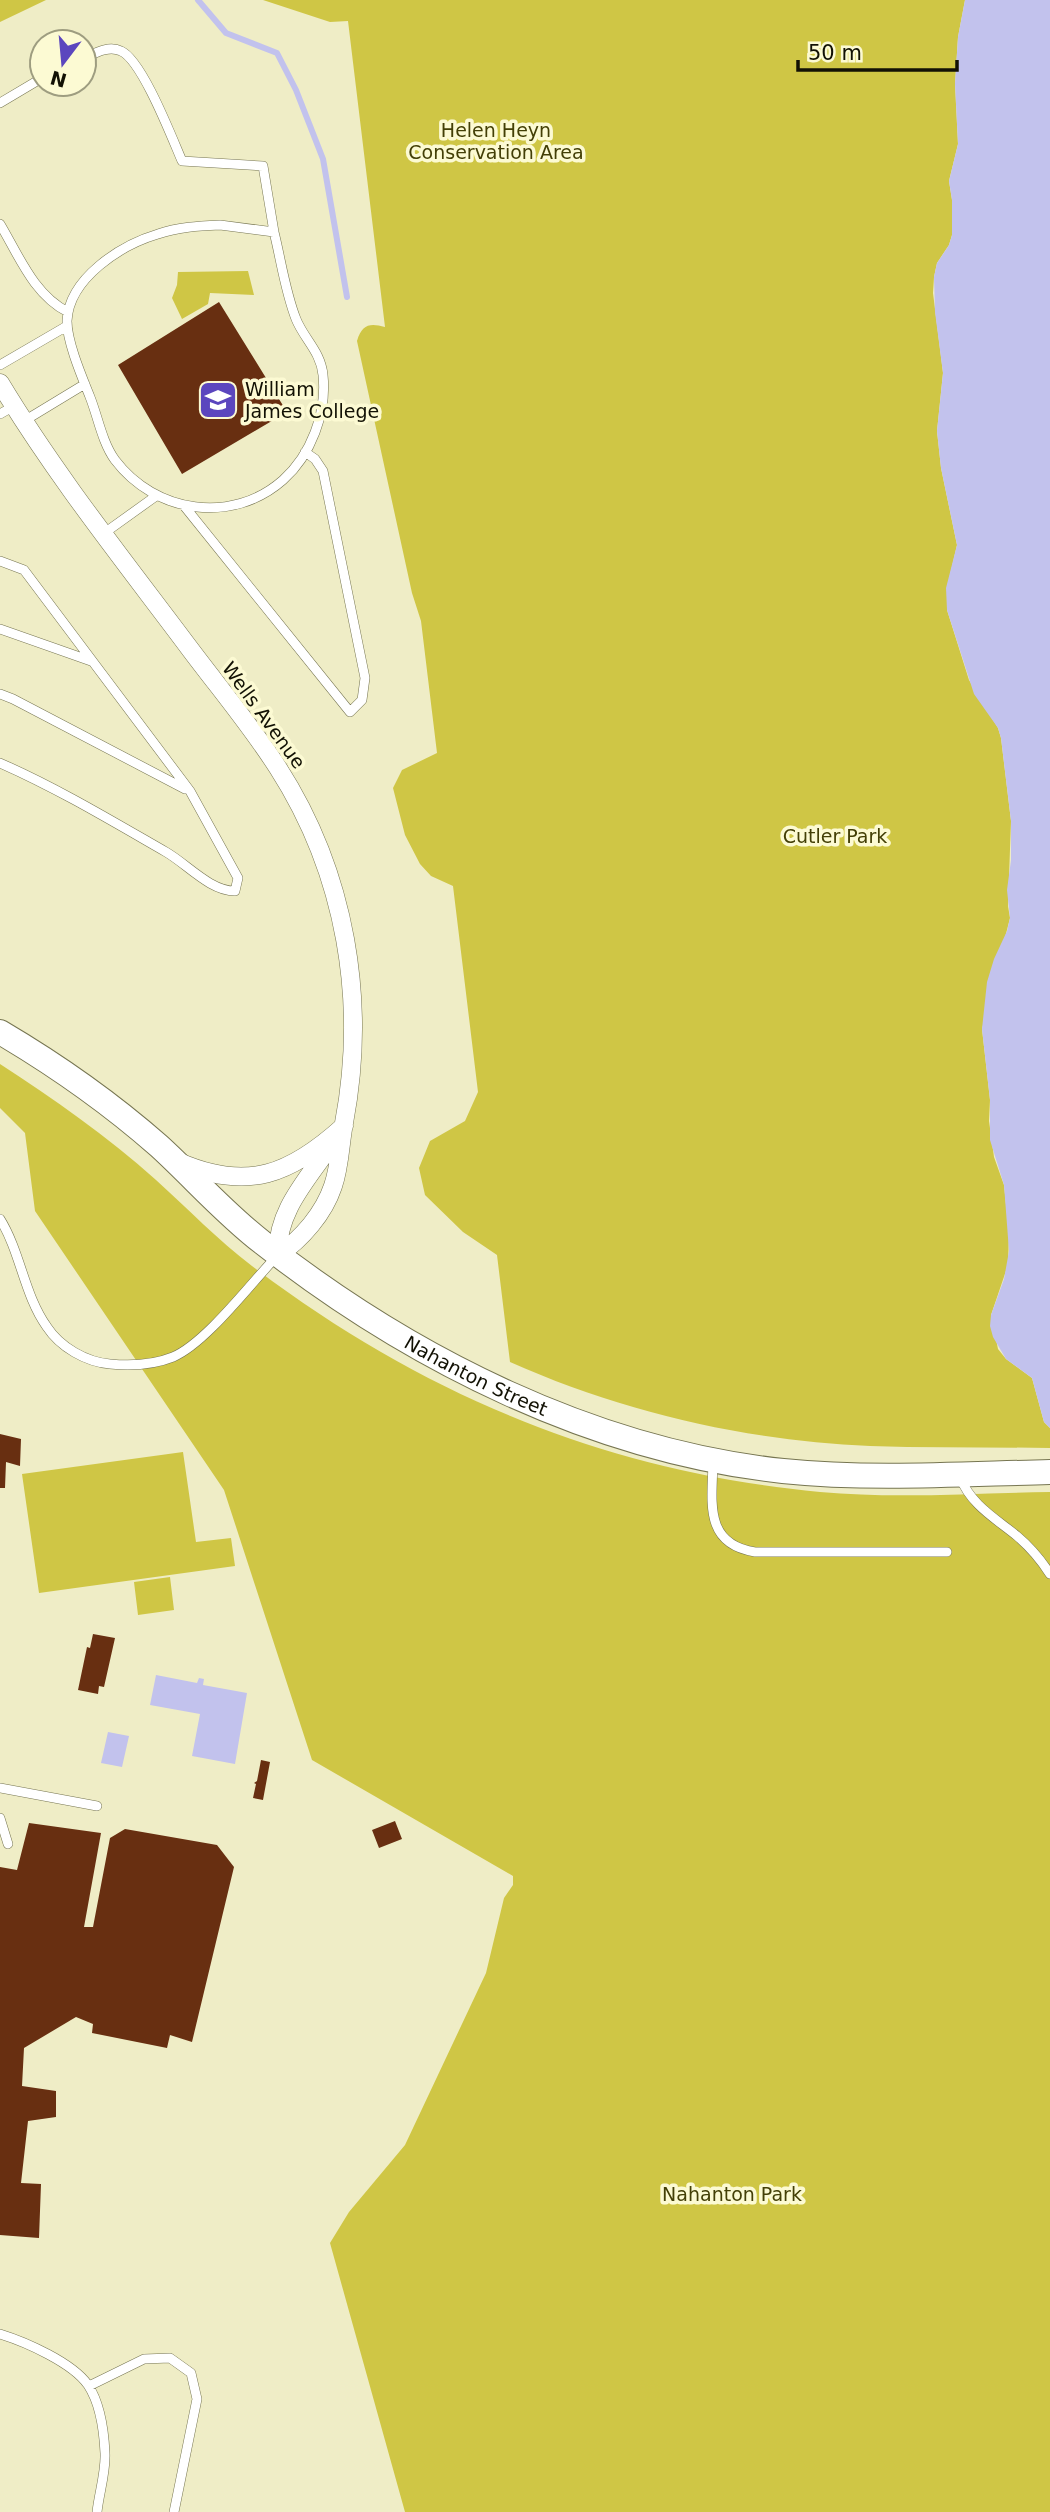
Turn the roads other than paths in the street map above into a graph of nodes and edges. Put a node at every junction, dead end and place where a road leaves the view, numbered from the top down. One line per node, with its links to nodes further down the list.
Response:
1 (98, 54): 5 (lane)
2 (28, 86): 3 (lane)
3 (0, 103)
4 (0, 224): 6 (lane)
5 (274, 232): 6 (lane); 13 (lane)
6 (68, 312): 7 (lane)
7 (67, 326): 8 (lane); 10 (lane)
8 (0, 365)
9 (0, 383): 11 (street, Wells Avenue)
10 (85, 384): 12 (lane); 14 (lane)
11 (7, 410): 12 (street, Wells Avenue)
12 (24, 421): 16 (street, Wells Avenue)
13 (305, 452): 15 (lane); 15 (lane)
14 (156, 496): 15 (lane); 16 (lane)
15 (185, 507)
16 (103, 534): 24 (street, Wells Avenue)
17 (0, 561): 19 (lane)
18 (0, 629): 19 (lane)
19 (92, 662): 22 (lane)
20 (0, 694): 22 (lane)
21 (0, 763): 22 (lane)
22 (190, 791)
23 (0, 1032): 25 (main road, Nahanton Street)
24 (344, 1126): 25 (street); 27 (street, Wells Avenue); 27 (street, Wells Avenue)
25 (173, 1159): 27 (main road, Nahanton Street)
26 (0, 1219): 27 (lane)
27 (278, 1255): 28 (main road, Nahanton Street)
28 (713, 1461): 30 (main road, Nahanton Street); 31 (lane)
29 (1050, 1472): 30 (main road, Nahanton Street)
30 (959, 1474): 32 (lane)
31 (947, 1552)
32 (1050, 1574)
33 (0, 1788): 34 (lane)
34 (97, 1806)
35 (0, 1818): 36 (lane)
36 (8, 1844)
37 (0, 2334): 38 (lane)
38 (89, 2386): 39 (lane); 40 (lane)
39 (97, 2512)
40 (174, 2512)

